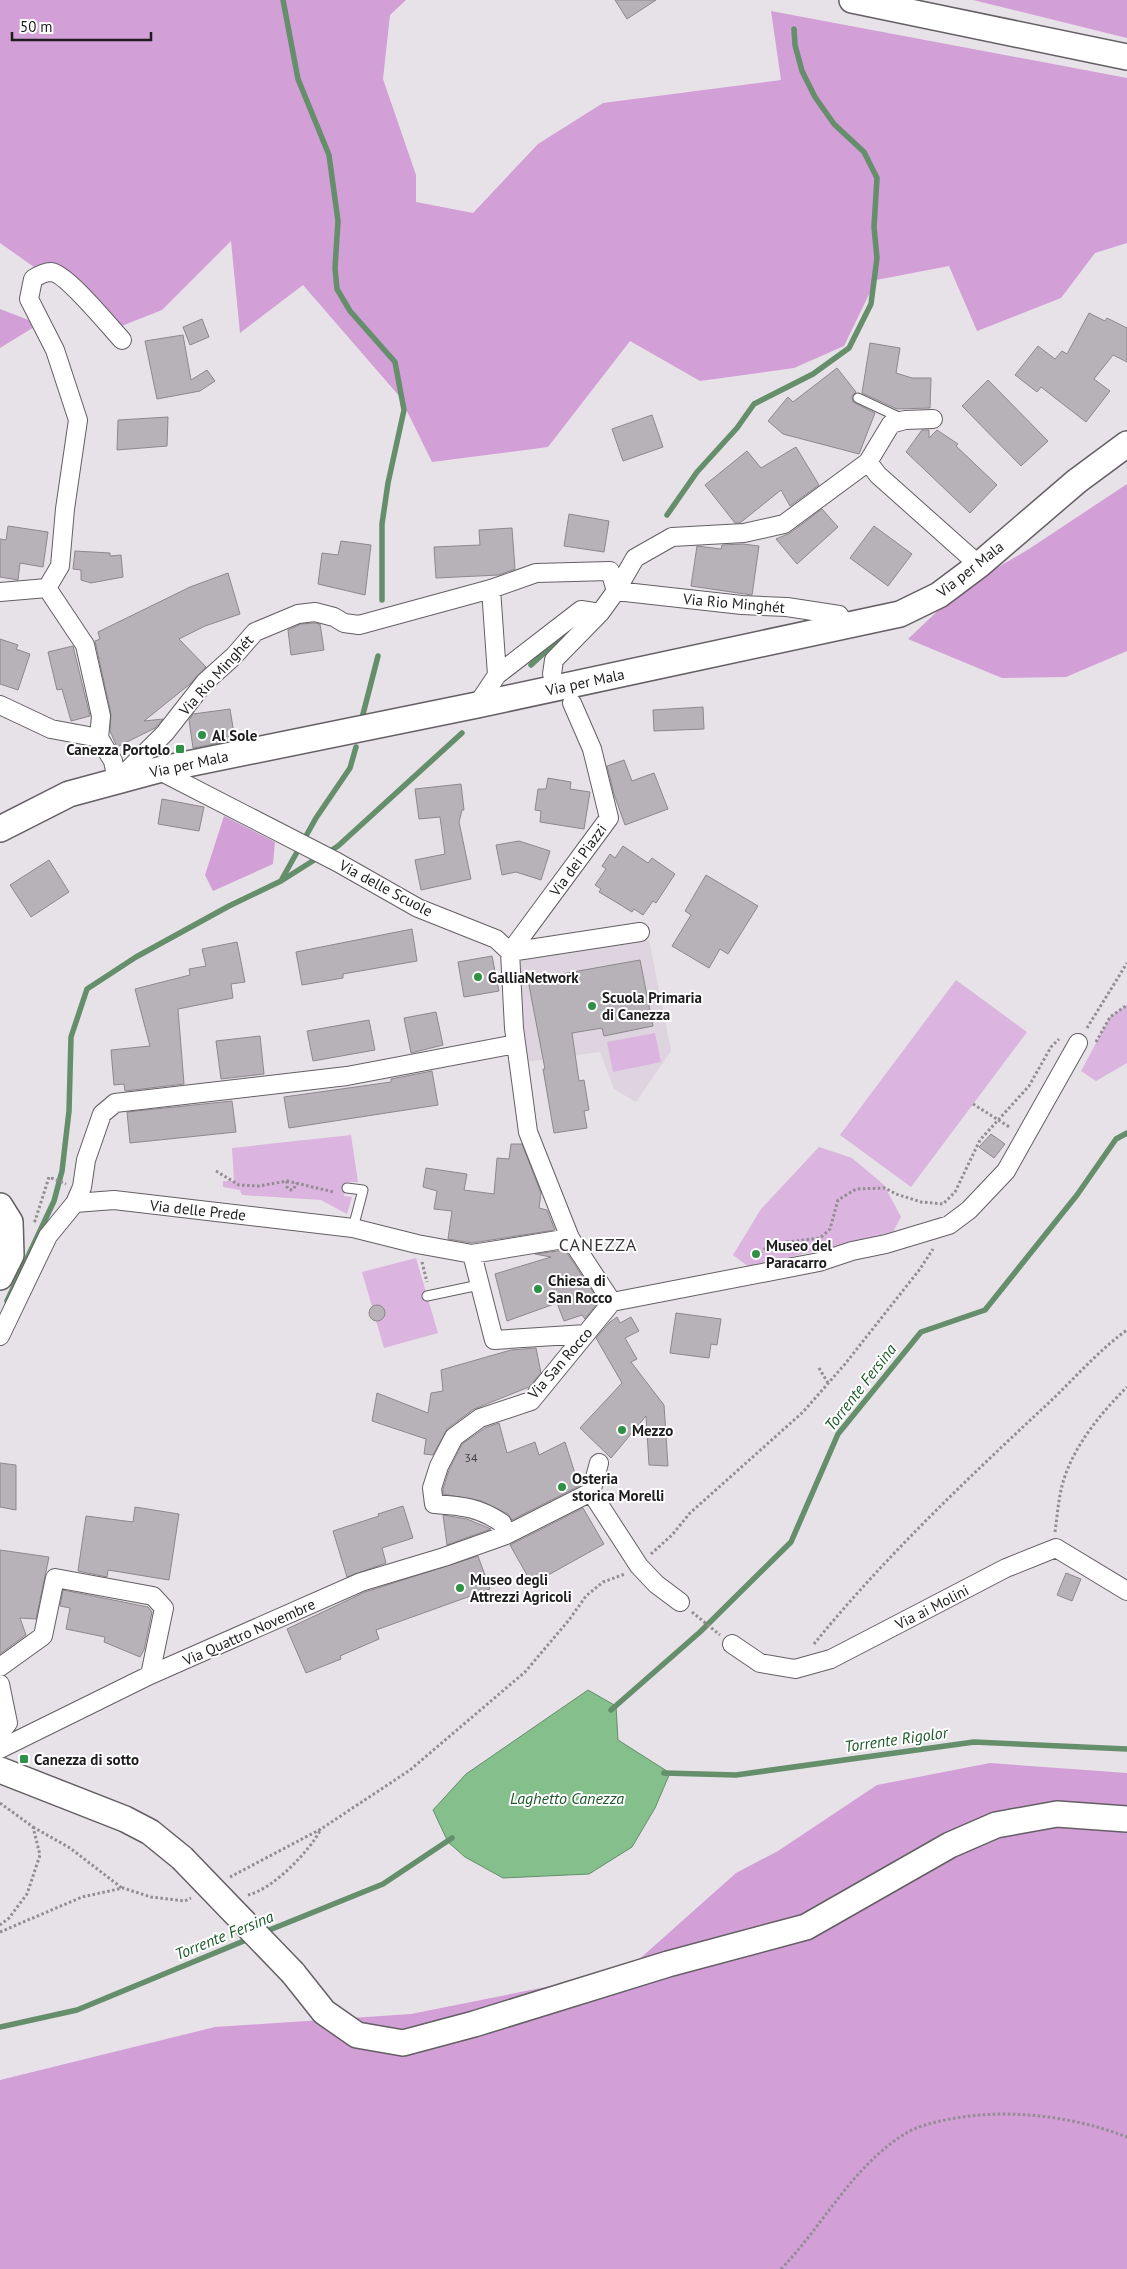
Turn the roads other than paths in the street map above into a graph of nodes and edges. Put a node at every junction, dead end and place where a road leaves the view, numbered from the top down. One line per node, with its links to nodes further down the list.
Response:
1 (852, 0): 2 (main road)
2 (884, 3): 3 (main road)
3 (1127, 57)
4 (122, 340): 11 (street)
5 (858, 398): 7 (lane)
6 (933, 419): 7 (street)
7 (905, 420): 9 (street)
8 (1127, 444): 10 (main road, Via per Mala)
9 (868, 462): 10 (street); 13 (street)
10 (979, 565): 16 (main road, Via per Mala)
11 (48, 588): 14 (street); 22 (street)
12 (491, 589): 13 (street, Via Rio Minghét); 18 (street); 24 (street, Via Rio Minghét)
13 (616, 591): 15 (street); 16 (street, Via Rio Minghét)
14 (0, 592)
15 (600, 613): 17 (street); 18 (street)
16 (845, 626): 21 (main road, Via per Mala)
17 (552, 674)
18 (497, 675): 21 (street)
19 (572, 703): 27 (street, Via dei Piazzi)
20 (0, 705): 22 (street)
21 (477, 705): 23 (main road, Via per Mala)
22 (99, 738): 24 (street)
23 (158, 770): 24 (main road, Via per Mala); 27 (street, Via delle Scuole)
24 (118, 780): 25 (main road, Via per Mala)
25 (0, 830)
26 (640, 932): 27 (street)
27 (510, 952): 29 (street)
28 (1070, 1038): 39 (street)
29 (516, 1044): 31 (street); 34 (street)
30 (347, 1188): 33 (lane)
31 (75, 1203): 33 (street, Via delle Prede); 41 (street)
32 (5, 1214): 36 (main road)
33 (353, 1228): 35 (street, Via delle Prede)
34 (570, 1238): 35 (street, Via delle Prede); 39 (street)
35 (472, 1254): 37 (street)
36 (0, 1277)
37 (479, 1285): 38 (lane); 40 (street)
38 (429, 1295)
39 (612, 1302): 40 (street, Via San Rocco)
40 (586, 1334): 44 (street, Via San Rocco)
41 (0, 1336)
42 (599, 1463): 43 (street)
43 (591, 1492): 44 (street, Via Quattro Novembre); 46 (street)
44 (506, 1535): 49 (street, Via Quattro Novembre)
45 (1127, 1591): 47 (street, Via ai Molini)
46 (680, 1602)
47 (732, 1644)
48 (0, 1667): 49 (street)
49 (150, 1676): 52 (street, Via Quattro Novembre)
50 (0, 1684): 51 (street)
51 (0, 1733)
52 (0, 1749)
53 (0, 1770): 54 (main road, bridge)
54 (1127, 1819)

